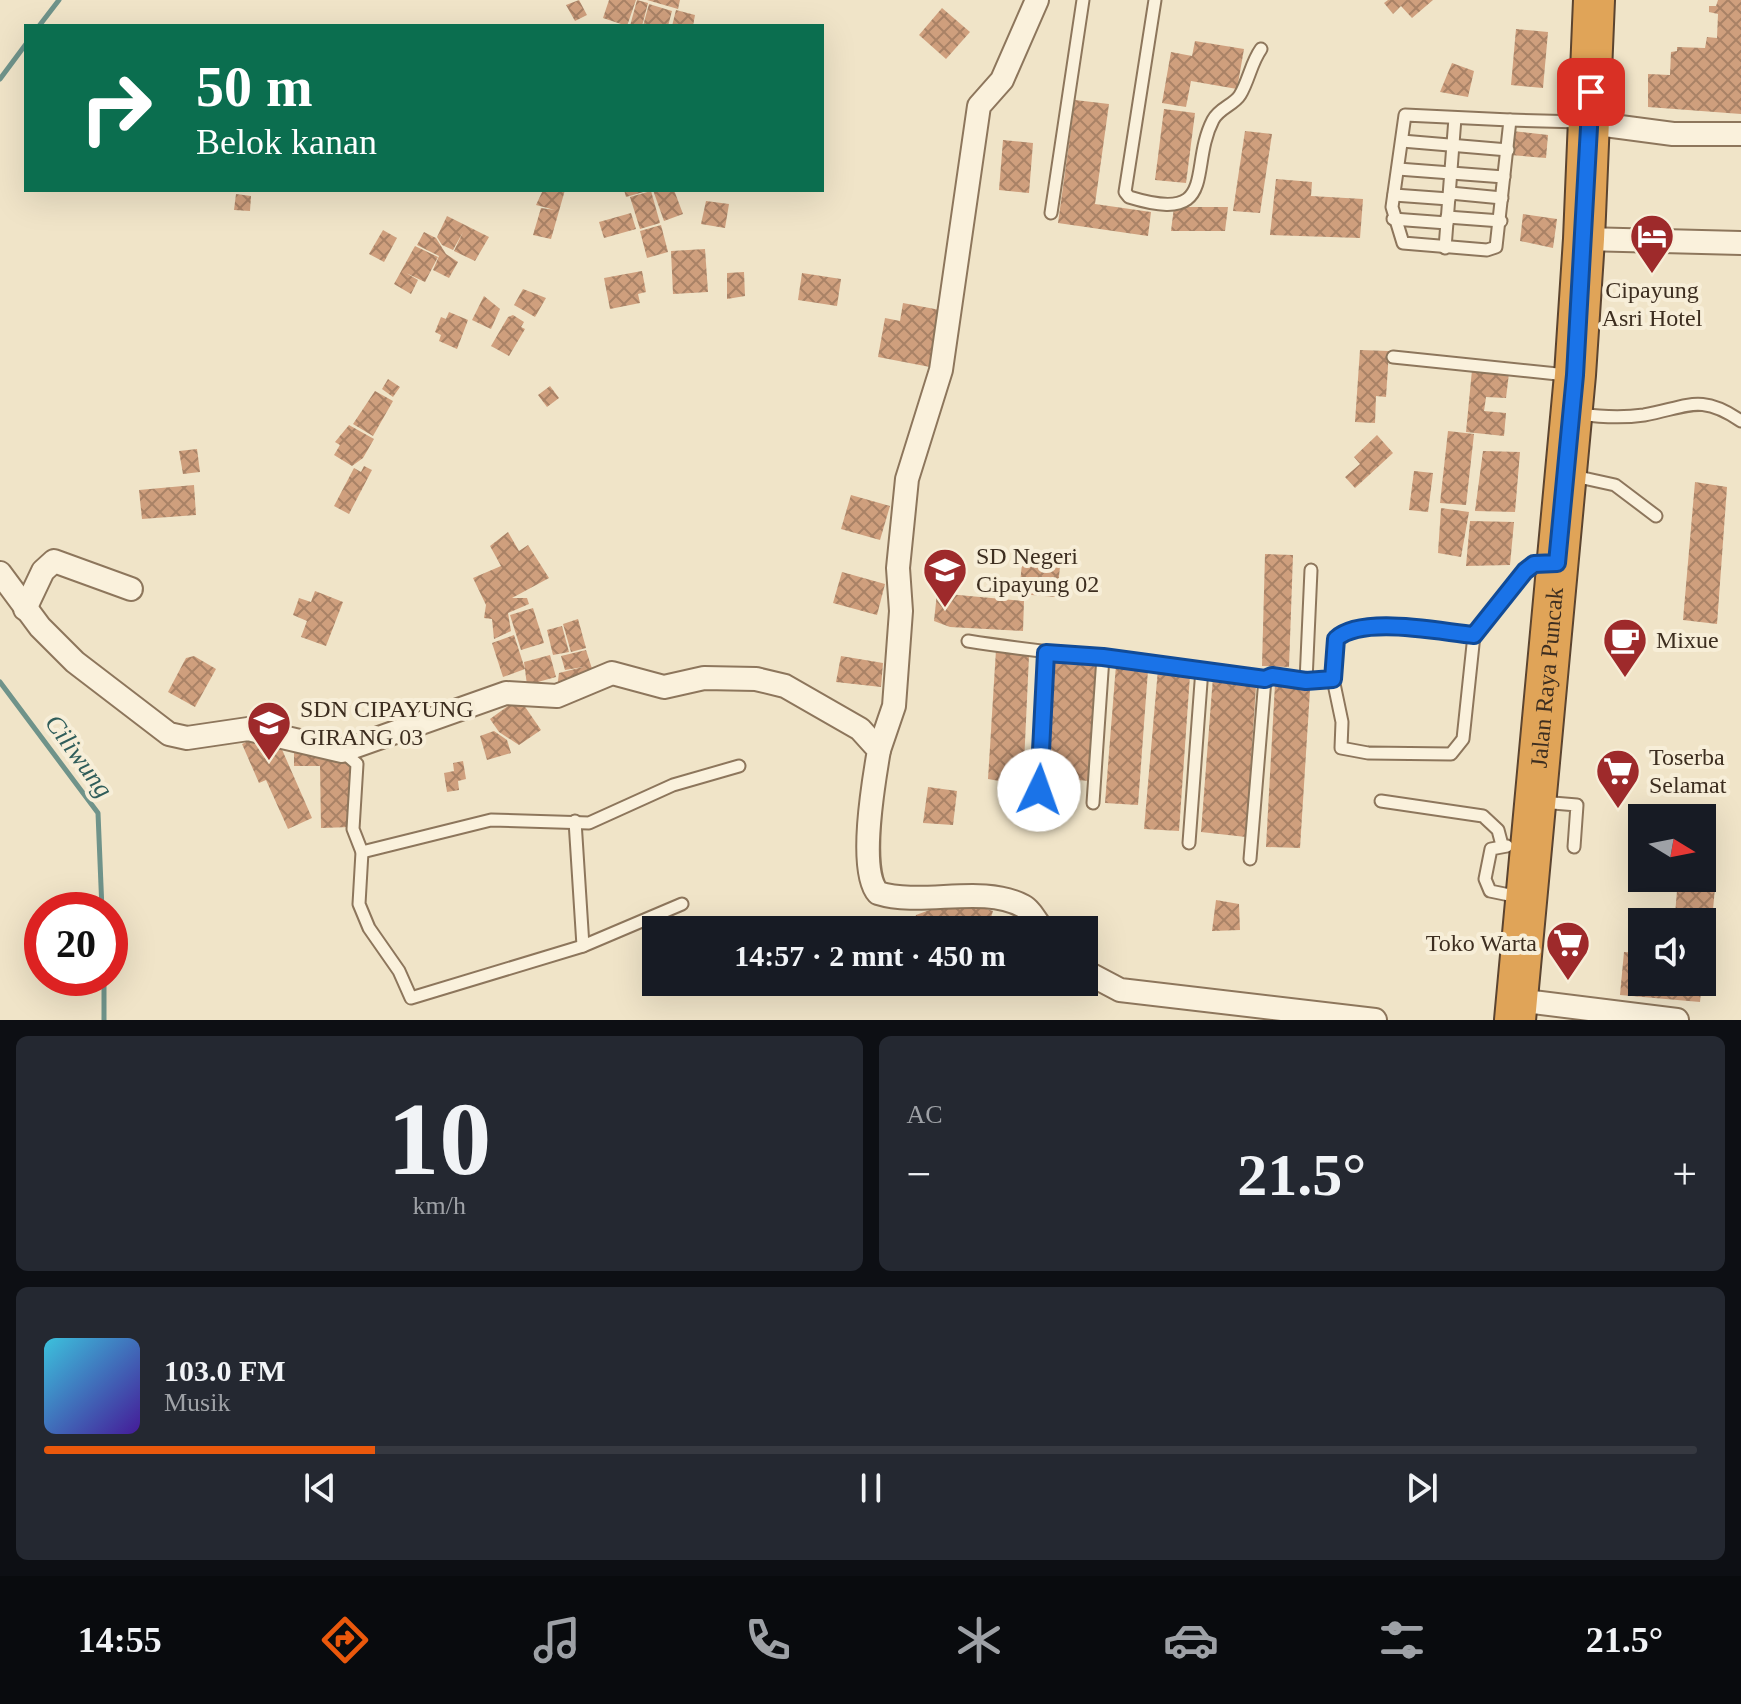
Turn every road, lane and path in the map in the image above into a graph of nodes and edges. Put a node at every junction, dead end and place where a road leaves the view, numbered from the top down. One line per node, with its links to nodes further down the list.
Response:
1 (1037, 0): 44 (street)
2 (1083, 0): 19 (lane)
3 (1155, 0): 5 (lane)
4 (1594, 0): 8 (highway, Jalan Raya Puncak)
5 (1261, 49)
6 (1455, 118): 7 (lane); 10 (lane); 11 (lane)
7 (1510, 120): 8 (lane); 12 (lane)
8 (1590, 123): 9 (street); 23 (highway, Jalan Raya Puncak)
9 (1741, 134)
10 (1402, 141): 11 (lane); 13 (lane)
11 (1453, 145): 12 (lane); 14 (lane)
12 (1508, 150): 15 (lane)
13 (1398, 169): 14 (lane); 16 (lane)
14 (1451, 173): 15 (lane); 17 (lane)
15 (1504, 177): 18 (lane)
16 (1394, 195): 17 (lane); 20 (lane)
17 (1449, 196): 18 (lane); 21 (lane)
18 (1502, 198): 22 (lane)
19 (1051, 213)
20 (1393, 219): 21 (lane); 25 (lane)
21 (1447, 220): 22 (lane); 25 (lane)
22 (1501, 221): 25 (lane)
23 (1584, 239): 24 (street); 27 (highway, Jalan Raya Puncak)
24 (1741, 243)
25 (1445, 248)
26 (1393, 357): 27 (lane)
27 (1573, 394): 28 (lane); 29 (highway, Jalan Raya Puncak)
28 (1741, 421)
29 (1565, 475): 30 (lane); 31 (highway, Jalan Raya Puncak)
30 (1656, 516)
31 (1557, 563): 36 (lane); 49 (highway, Jalan Raya Puncak)
32 (1311, 570): 43 (lane)
33 (0, 573): 35 (street)
34 (131, 589): 35 (street)
35 (25, 609): 45 (street)
36 (1474, 635): 42 (lane); 42 (lane)
37 (968, 641): 38 (lane)
38 (1047, 654): 39 (lane); 47 (lane)
39 (1103, 657): 40 (lane); 50 (lane)
40 (1202, 669): 41 (lane); 52 (lane)
41 (1265, 679): 43 (lane); 56 (lane)
42 (1333, 679): 43 (lane)
43 (1306, 681)
44 (879, 750): 45 (street); 58 (street)
45 (342, 751): 55 (lane)
46 (739, 766): 51 (lane)
47 (1039, 790)
48 (1381, 801): 53 (lane)
49 (1536, 801): 53 (highway, Jalan Raya Puncak); 54 (lane)
50 (1093, 803)
51 (575, 821): 55 (lane); 59 (lane)
52 (1189, 843)
53 (1516, 847): 61 (highway, Jalan Raya Puncak)
54 (1574, 847)
55 (362, 852): 59 (lane)
56 (1250, 859)
57 (682, 904): 59 (lane)
58 (1031, 916)
59 (583, 946)
60 (1098, 978): 62 (street)
61 (1516, 1010): 63 (street)
62 (1375, 1020)
63 (1677, 1020)

